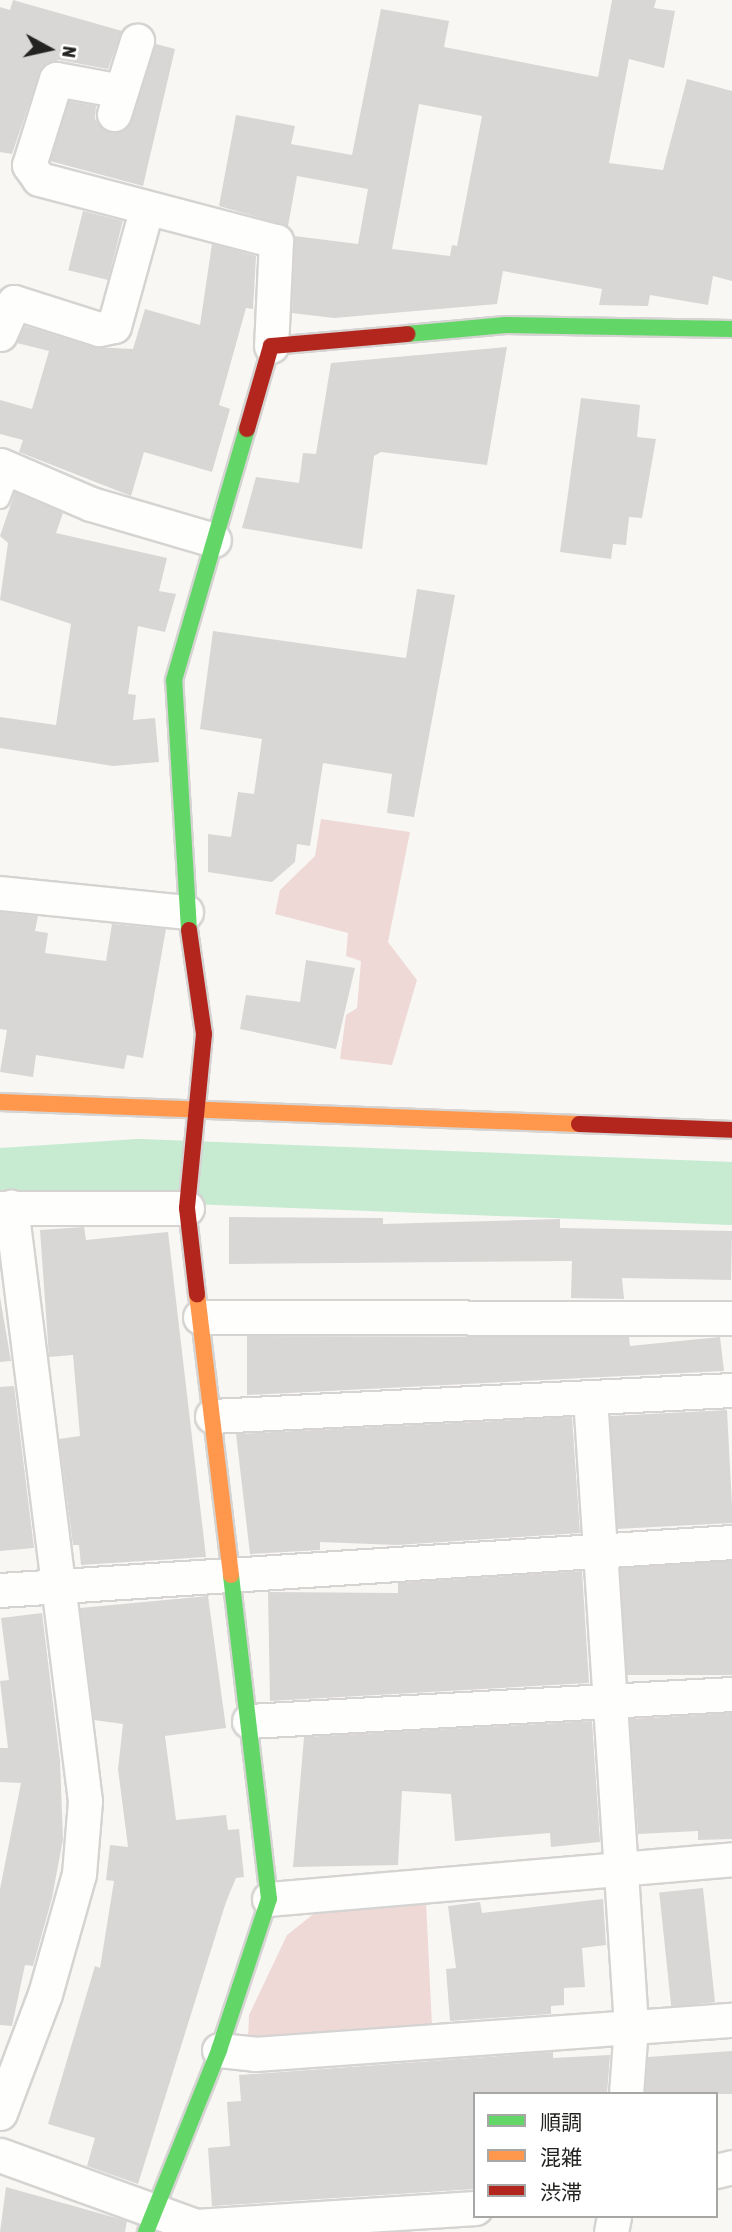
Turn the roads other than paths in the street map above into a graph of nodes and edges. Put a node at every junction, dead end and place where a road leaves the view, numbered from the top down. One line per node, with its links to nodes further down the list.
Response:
1 (137, 41): 2 (street)
2 (146, 211): 4 (street); 5 (street)
3 (732, 329): 5 (street)
4 (0, 334)
5 (271, 346): 7 (street)
6 (4, 479): 7 (street)
7 (214, 540): 9 (street)
8 (0, 893): 9 (street)
9 (186, 912): 11 (street)
10 (0, 1101): 11 (street)
11 (197, 1111): 12 (street); 14 (street)
12 (732, 1130)
13 (5, 1208): 14 (street); 23 (street)
14 (187, 1208): 15 (street)
15 (200, 1317): 16 (street); 19 (street)
16 (732, 1318)
17 (732, 1390): 18 (street)
18 (590, 1396): 19 (street); 21 (street)
19 (212, 1416): 22 (street)
20 (732, 1542): 21 (street)
21 (598, 1550): 22 (street); 26 (street)
22 (232, 1574): 23 (street); 27 (street)
23 (61, 1586): 24 (street); 35 (street)
24 (0, 1590)
25 (732, 1694): 26 (street)
26 (607, 1702): 27 (street); 29 (street)
27 (249, 1721): 30 (street)
28 (732, 1859): 29 (street)
29 (618, 1867): 30 (street); 32 (street)
30 (269, 1899): 33 (street)
31 (732, 2020): 32 (street)
32 (631, 2026): 33 (street); 34 (street)
33 (219, 2050): 38 (street)
34 (626, 2092)
35 (0, 2113)
36 (0, 2155): 38 (street)
37 (473, 2208): 38 (street)
38 (149, 2222)

